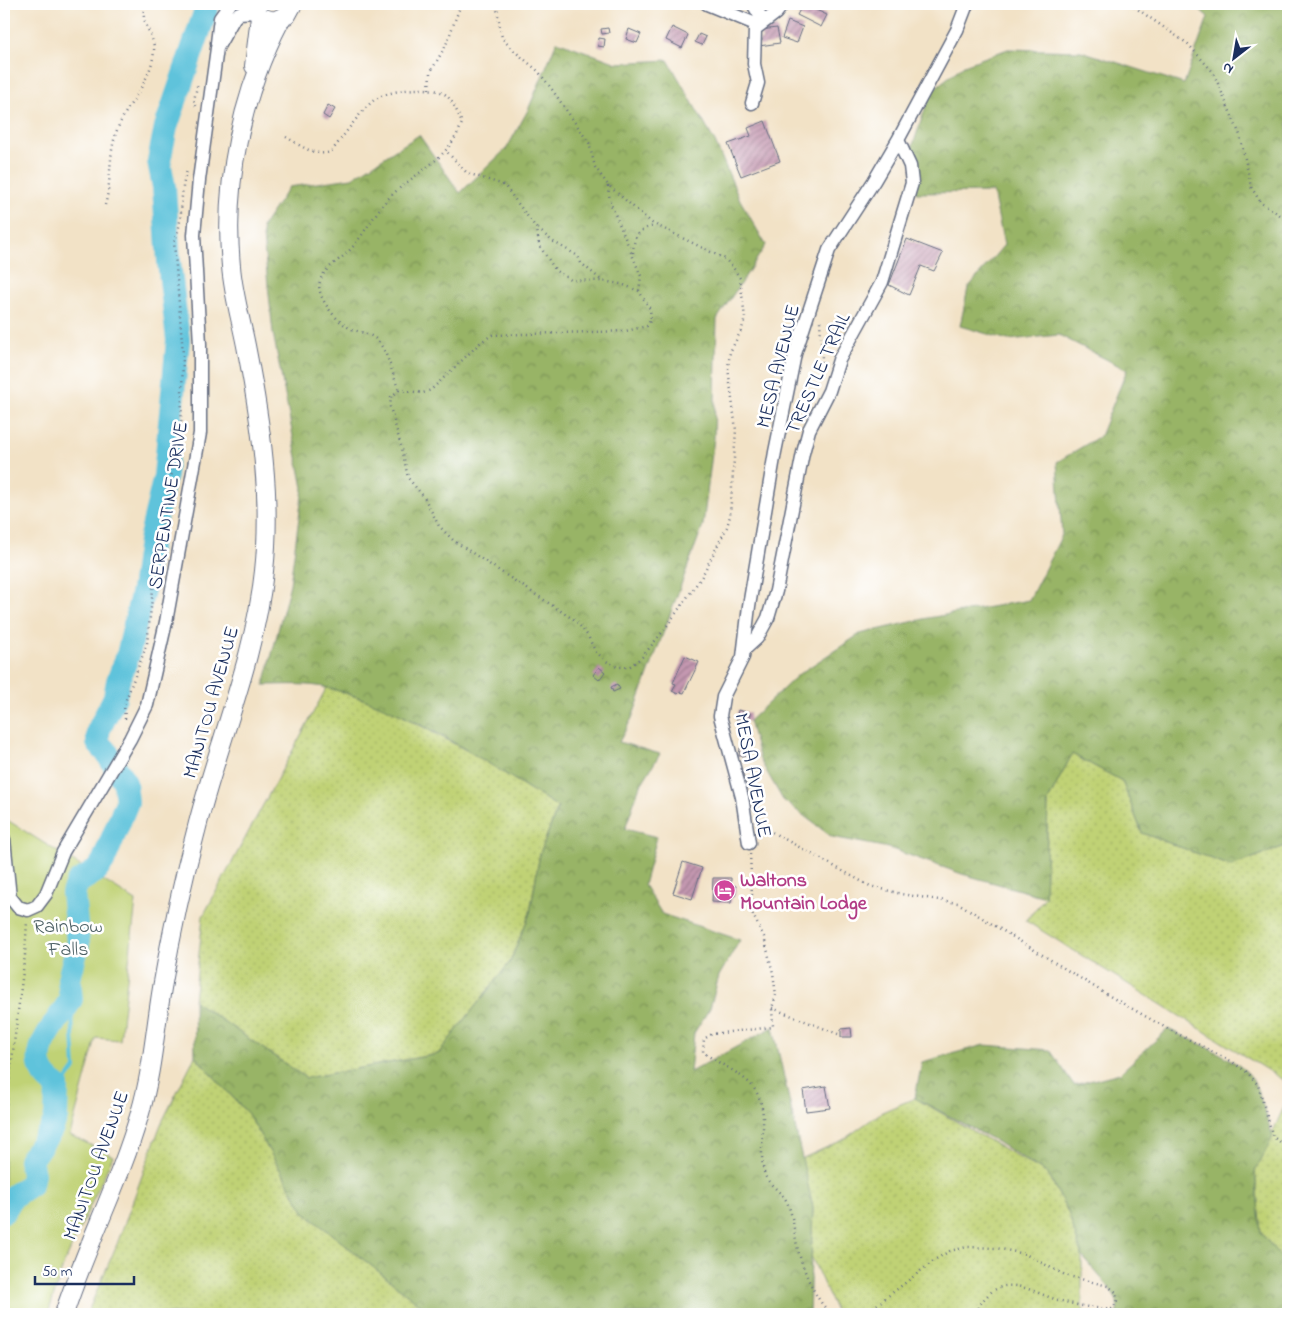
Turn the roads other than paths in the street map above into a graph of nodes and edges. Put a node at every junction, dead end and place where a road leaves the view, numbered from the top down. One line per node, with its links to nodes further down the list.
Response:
1 (230, 4): 10 (street)
2 (293, 4): 8 (main road, MANITOU AVENUE)
3 (707, 4): 9 (street)
4 (753, 4): 9 (street)
5 (783, 4): 9 (street)
6 (967, 4): 13 (street, MESA AVENUE)
7 (256, 11): 8 (main road); 10 (street, SERPENTINE DRIVE); 11 (main road, MANITOU AVENUE)
8 (281, 19): 11 (main road, MANITOU AVENUE)
9 (764, 22): 12 (street)
10 (217, 48): 15 (street, SERPENTINE DRIVE)
11 (252, 87): 17 (main road, MANITOU AVENUE)
12 (752, 103)
13 (898, 140): 14 (street, MESA AVENUE); 14 (street, TRESTLE TRAIL)
14 (744, 650): 16 (street, MESA AVENUE)
15 (4, 839)
16 (749, 843)
17 (64, 1314)

